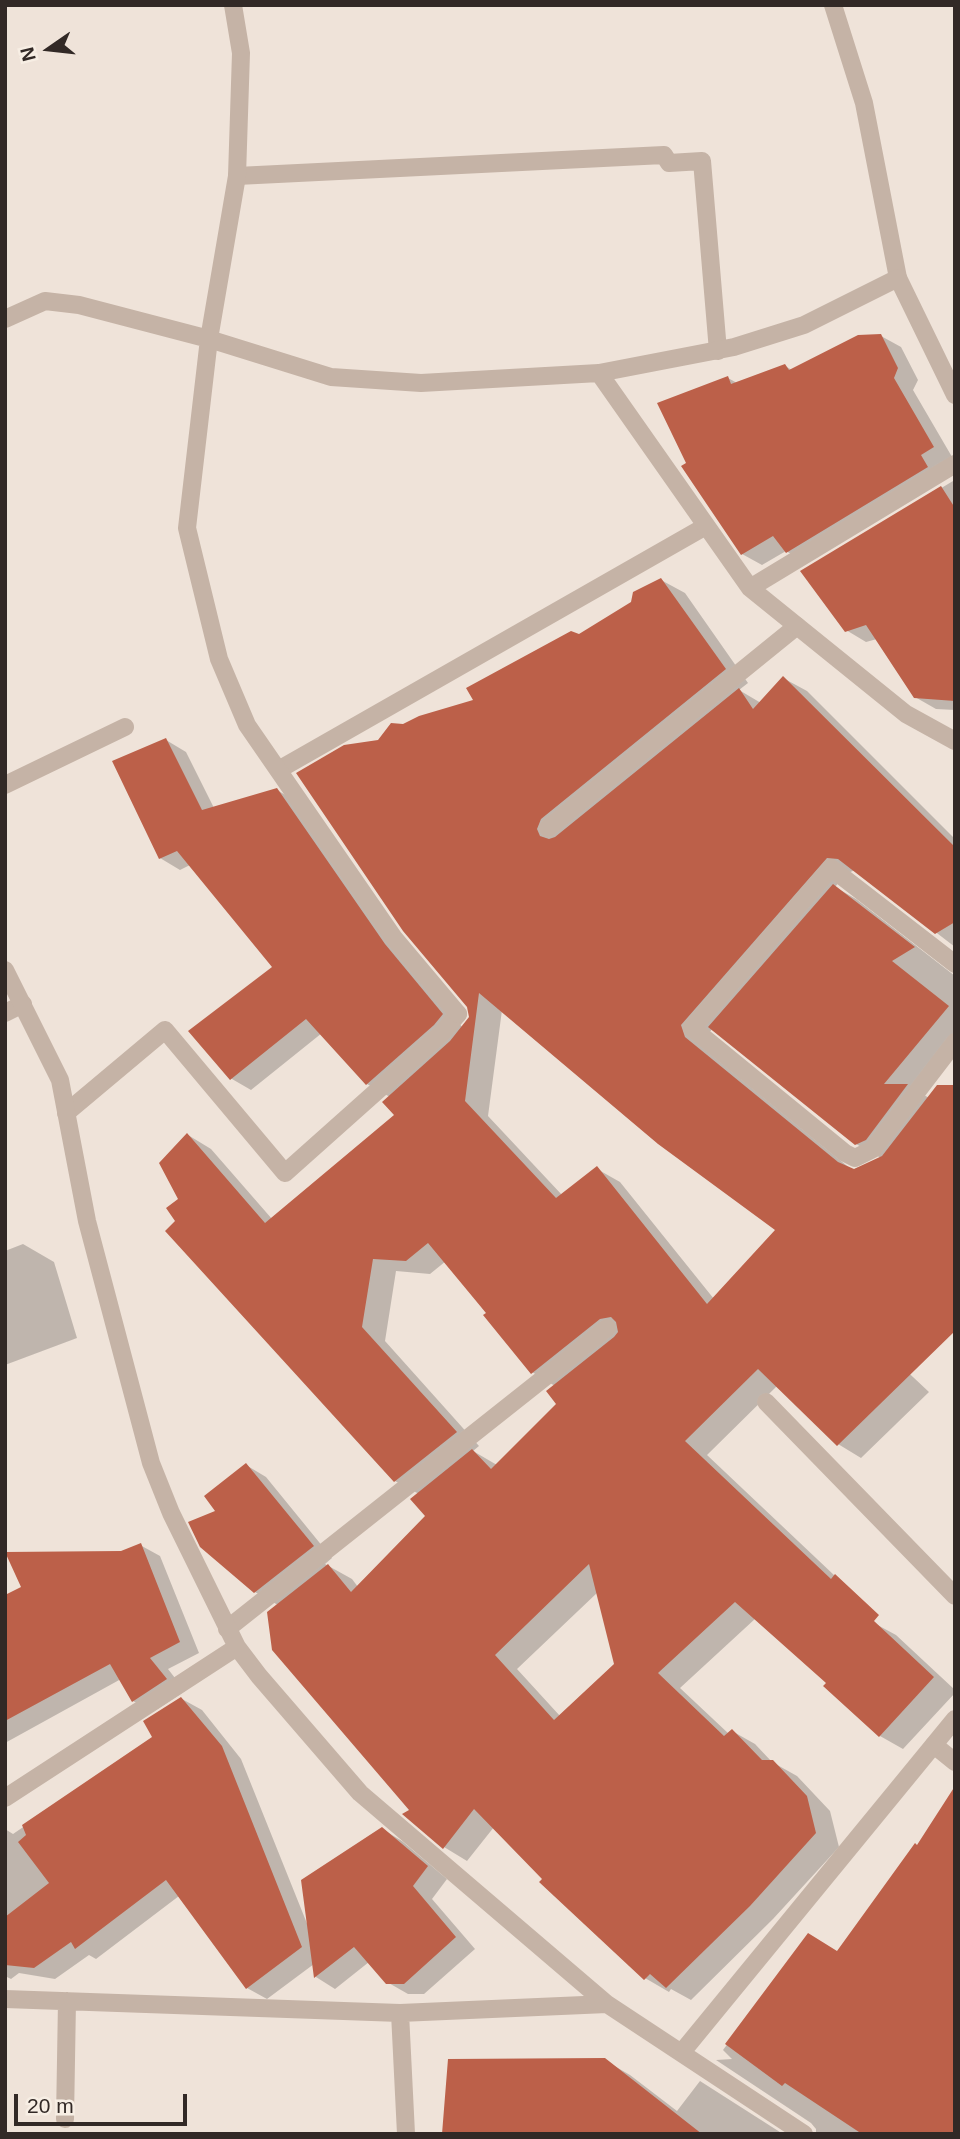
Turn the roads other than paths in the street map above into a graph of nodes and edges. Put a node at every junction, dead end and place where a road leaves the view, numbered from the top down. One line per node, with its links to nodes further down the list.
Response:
1 (233, 5): 3 (street)
2 (833, 5): 4 (street)
3 (237, 176): 6 (street); 7 (street)
4 (898, 278): 7 (street); 9 (street)
5 (5, 319): 6 (street)
6 (209, 339): 8 (street); 16 (street)
7 (718, 351): 8 (street)
8 (599, 373): 11 (street)
9 (955, 395)
10 (955, 464): 12 (street)
11 (706, 526): 12 (street); 16 (street)
12 (750, 588): 13 (street)
13 (797, 626): 15 (street); 18 (street)
14 (125, 727): 17 (street)
15 (955, 741)
16 (280, 769): 24 (street)
17 (5, 785)
18 (548, 828)
19 (955, 964): 23 (street)
20 (5, 970): 21 (street)
21 (23, 1004): 22 (street); 24 (street)
22 (5, 1013)
23 (955, 1042)
24 (66, 1113): 28 (street)
25 (607, 1328): 28 (street)
26 (766, 1402): 27 (street)
27 (955, 1596)
28 (227, 1629): 29 (street)
29 (237, 1647): 33 (street); 36 (street)
30 (955, 1719): 31 (street)
31 (934, 1745): 32 (street); 38 (street)
32 (955, 1762)
33 (5, 1798)
34 (5, 1999): 35 (street)
35 (67, 2001): 37 (street); 39 (street)
36 (607, 2004): 37 (street); 38 (street)
37 (400, 2012): 40 (street)
38 (682, 2052): 41 (street)
39 (65, 2119)
40 (406, 2134)
41 (804, 2134)

